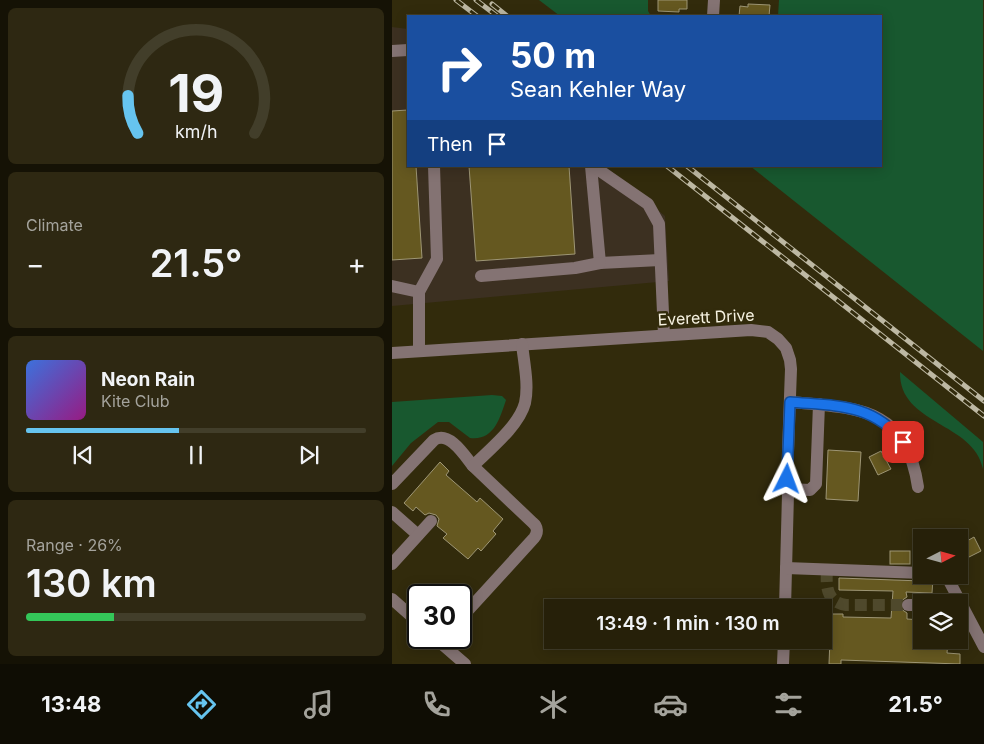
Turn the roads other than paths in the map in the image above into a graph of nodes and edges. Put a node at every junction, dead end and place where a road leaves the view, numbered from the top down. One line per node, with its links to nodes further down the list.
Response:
1 (714, 0): 2 (street)
2 (713, 15)
3 (407, 50): 4 (street)
4 (392, 51)
5 (434, 167): 12 (street)
6 (592, 167): 9 (street)
7 (593, 167): 8 (street)
8 (660, 260): 9 (street); 13 (street)
9 (600, 263): 10 (street)
10 (481, 276)
11 (392, 286): 12 (street)
12 (418, 292): 15 (street)
13 (664, 335): 14 (street, Everett Drive); 17 (street, Everett Drive)
14 (522, 344): 15 (street, Everett Drive); 19 (street)
15 (419, 351): 16 (street, Everett Drive)
16 (392, 353)
17 (790, 402): 18 (street); 22 (street, Everett Drive)
18 (819, 404): 21 (street); 22 (street)
19 (473, 466): 20 (street); 33 (street)
20 (392, 484)
21 (918, 487)
22 (788, 489): 27 (street, Everett Drive)
23 (392, 512): 25 (street)
24 (431, 520): 25 (street)
25 (418, 535): 26 (street)
26 (392, 564)
27 (786, 568): 28 (street); 30 (street, Everett Drive)
28 (913, 573)
29 (392, 598): 34 (street)
30 (785, 599)
31 (908, 605): 32 (street)
32 (913, 605)
33 (472, 606)
34 (407, 612)
35 (968, 618): 36 (street)
36 (984, 647)
37 (449, 649): 39 (street)
38 (784, 649): 40 (street)
39 (465, 664)
40 (783, 664)

